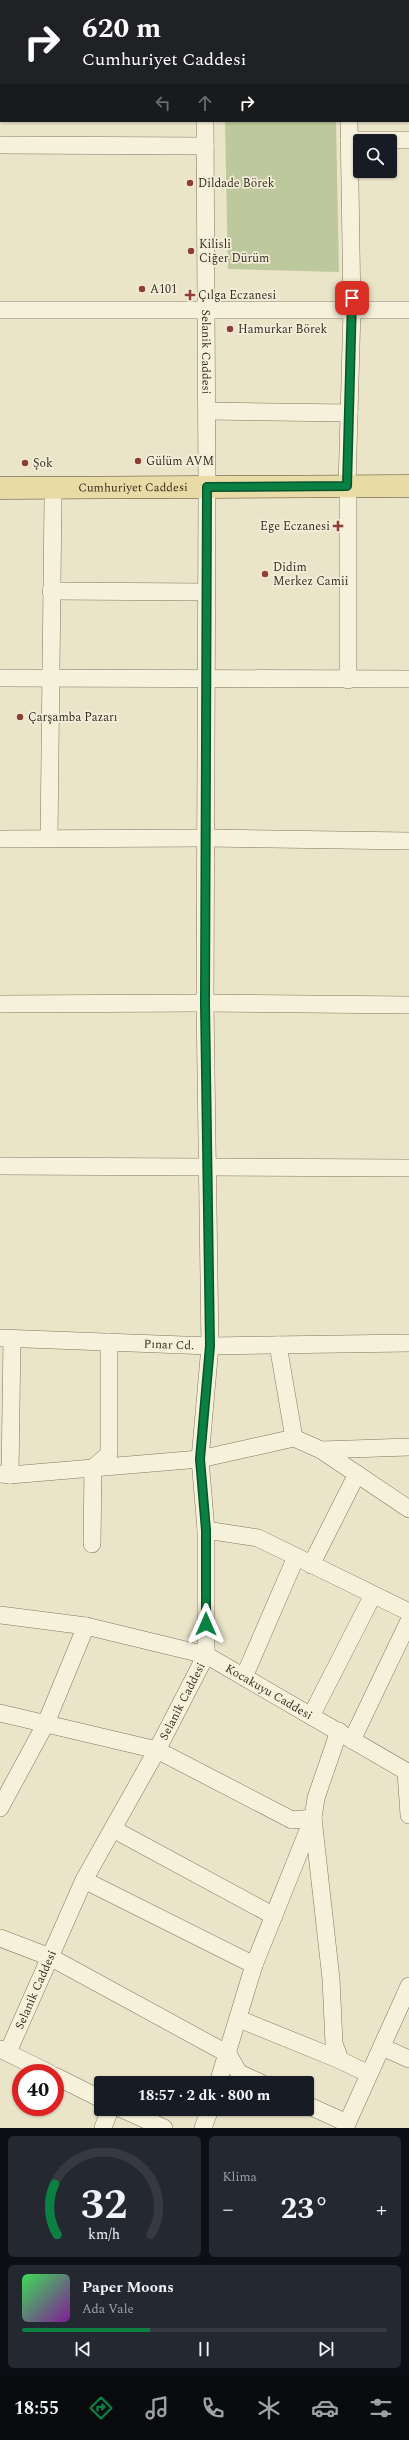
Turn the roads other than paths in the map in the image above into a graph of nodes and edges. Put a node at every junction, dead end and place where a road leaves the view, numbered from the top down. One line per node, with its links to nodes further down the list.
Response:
1 (205, 122): 6 (street, Selanik Caddesi)
2 (349, 122): 3 (street)
3 (350, 140): 4 (street); 9 (street)
4 (409, 140)
5 (0, 146): 6 (street)
6 (206, 146): 7 (street, Selanik Caddesi)
7 (208, 309): 8 (street); 9 (street); 11 (street, Selanik Caddesi)
8 (0, 310)
9 (352, 310): 10 (street); 12 (street)
10 (409, 310)
11 (208, 411): 12 (street); 16 (street, Selanik Caddesi)
12 (349, 413): 15 (street)
13 (409, 486): 15 (main road, Cumhuriyet Caddesi)
14 (0, 488): 16 (main road, Cumhuriyet Caddesi)
15 (347, 492): 16 (main road, Cumhuriyet Caddesi); 17 (main road, Cumhuriyet Caddesi); 26 (street)
16 (207, 493): 19 (main road, Cumhuriyet Caddesi); 21 (street, Selanik Caddesi)
17 (409, 498)
18 (0, 500): 19 (main road, Cumhuriyet Caddesi)
19 (53, 500): 20 (street)
20 (51, 591): 21 (street); 24 (street)
21 (207, 592): 25 (street, Selanik Caddesi)
22 (0, 678): 24 (street)
23 (409, 679): 26 (street)
24 (50, 680): 25 (street); 27 (street)
25 (208, 680): 26 (street); 28 (street, Selanik Caddesi)
26 (348, 680)
27 (49, 838): 28 (street); 29 (street)
28 (207, 838): 30 (street); 31 (street, Selanik Caddesi)
29 (0, 839)
30 (409, 841)
31 (205, 1003): 32 (street); 33 (street); 35 (street, Selanik Caddesi)
32 (0, 1004)
33 (409, 1005)
34 (0, 1166): 35 (street)
35 (207, 1168): 36 (street); 41 (street, Selanik Caddesi)
36 (409, 1168)
37 (6, 1339): 38 (street, Pınar Cd.); 48 (street)
38 (108, 1342): 41 (street, Pınar Cd.); 46 (street)
39 (409, 1343): 40 (street, Pınar Cd.)
40 (278, 1345): 41 (street, Pınar Cd.); 42 (street)
41 (210, 1346): 45 (street, Selanik Caddesi)
42 (294, 1438): 44 (street); 45 (street)
43 (409, 1447): 44 (street)
44 (321, 1450): 47 (street)
45 (200, 1459): 46 (street); 50 (street, Selanik Caddesi)
46 (93, 1468): 48 (street); 51 (street)
47 (357, 1474): 49 (street); 53 (street)
48 (5, 1475)
49 (409, 1508)
50 (206, 1530): 52 (street); 60 (street, Selanik Caddesi)
51 (92, 1544)
52 (296, 1557): 53 (street); 61 (street)
53 (311, 1566): 54 (street)
54 (373, 1595): 55 (street); 63 (street)
55 (409, 1612)
56 (0, 1615): 58 (street, Kocakuyu Caddesi)
57 (409, 1621): 59 (street)
58 (86, 1626): 60 (street, Kocakuyu Caddesi); 64 (street)
59 (406, 1639): 65 (street)
60 (206, 1656): 61 (street, Kocakuyu Caddesi); 66 (street, Selanik Caddesi)
61 (244, 1677): 63 (street, Kocakuyu Caddesi)
62 (0, 1713): 64 (street)
63 (311, 1716): 65 (street, Kocakuyu Caddesi)
64 (46, 1723): 66 (street); 68 (street)
65 (345, 1735): 67 (street, Kocakuyu Caddesi); 70 (street)
66 (157, 1750): 70 (street); 71 (street, Selanik Caddesi)
67 (408, 1773): 69 (street)
68 (0, 1808)
69 (409, 1815)
70 (313, 1818): 73 (street); 83 (street)
71 (113, 1829): 72 (street, Selanik Caddesi); 73 (street)
72 (84, 1880): 75 (street, Selanik Caddesi); 76 (street)
73 (274, 1916): 76 (street)
74 (0, 1938): 75 (street)
75 (50, 1957): 80 (street, Selanik Caddesi); 81 (street)
76 (254, 1965): 78 (street)
77 (409, 1986): 79 (street)
78 (239, 2019): 81 (street); 83 (street)
79 (382, 2048): 82 (street); 85 (street)
80 (4, 2051): 84 (street)
81 (228, 2054): 86 (street); 87 (street)
82 (409, 2059)
83 (340, 2060): 85 (street)
84 (31, 2064)
85 (369, 2074): 94 (street)
86 (220, 2076)
87 (246, 2076)
88 (64, 2080): 89 (street)
89 (94, 2096)
90 (314, 2109): 94 (street)
91 (107, 2116): 95 (street)
92 (137, 2116): 96 (street)
93 (207, 2116): 97 (street)
94 (346, 2126)
95 (103, 2128)
96 (164, 2128)
97 (203, 2128)

